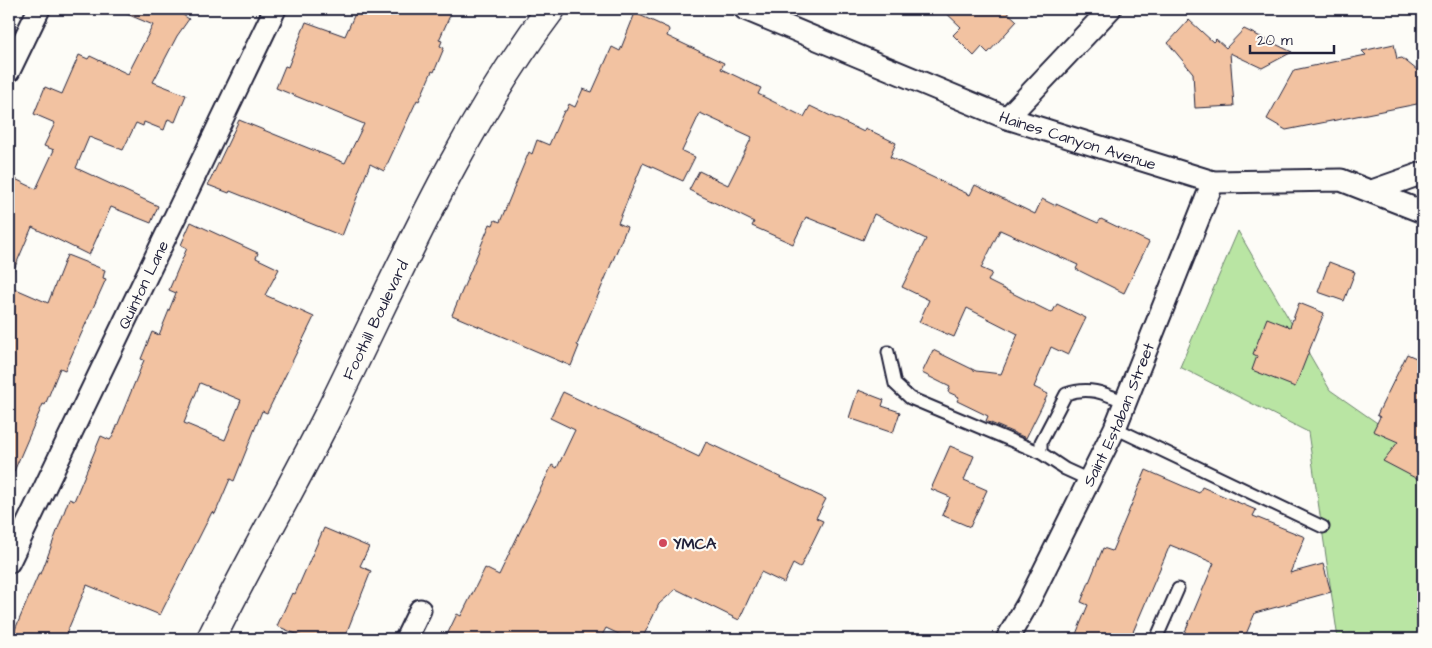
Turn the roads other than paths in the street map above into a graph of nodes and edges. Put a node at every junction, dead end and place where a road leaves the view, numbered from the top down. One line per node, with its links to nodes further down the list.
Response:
1 (39, 9): 6 (street)
2 (275, 9): 18 (street, Quinton Lane)
3 (551, 9): 21 (main road, Foothill Boulevard)
4 (745, 9): 7 (street, Haines Canyon Avenue)
5 (1110, 9): 7 (street)
6 (9, 71)
7 (1007, 118): 9 (street, Haines Canyon Avenue)
8 (1423, 172): 10 (street)
9 (1213, 182): 10 (street, Haines Canyon Avenue); 13 (street, Saint Estaban Street)
10 (1372, 191): 11 (street, Haines Canyon Avenue)
11 (1423, 212)
12 (888, 352): 15 (lane)
13 (1125, 402): 14 (street, Saint Estaban Street); 15 (lane)
14 (1115, 428): 16 (street, Saint Estaban Street); 17 (lane)
15 (1041, 454): 16 (lane)
16 (1089, 480): 23 (street, Saint Estaban Street)
17 (1323, 527)
18 (9, 562)
19 (1178, 589): 24 (lane)
20 (420, 610): 22 (street)
21 (211, 639)
22 (406, 639)
23 (1007, 639)
24 (1156, 639)

